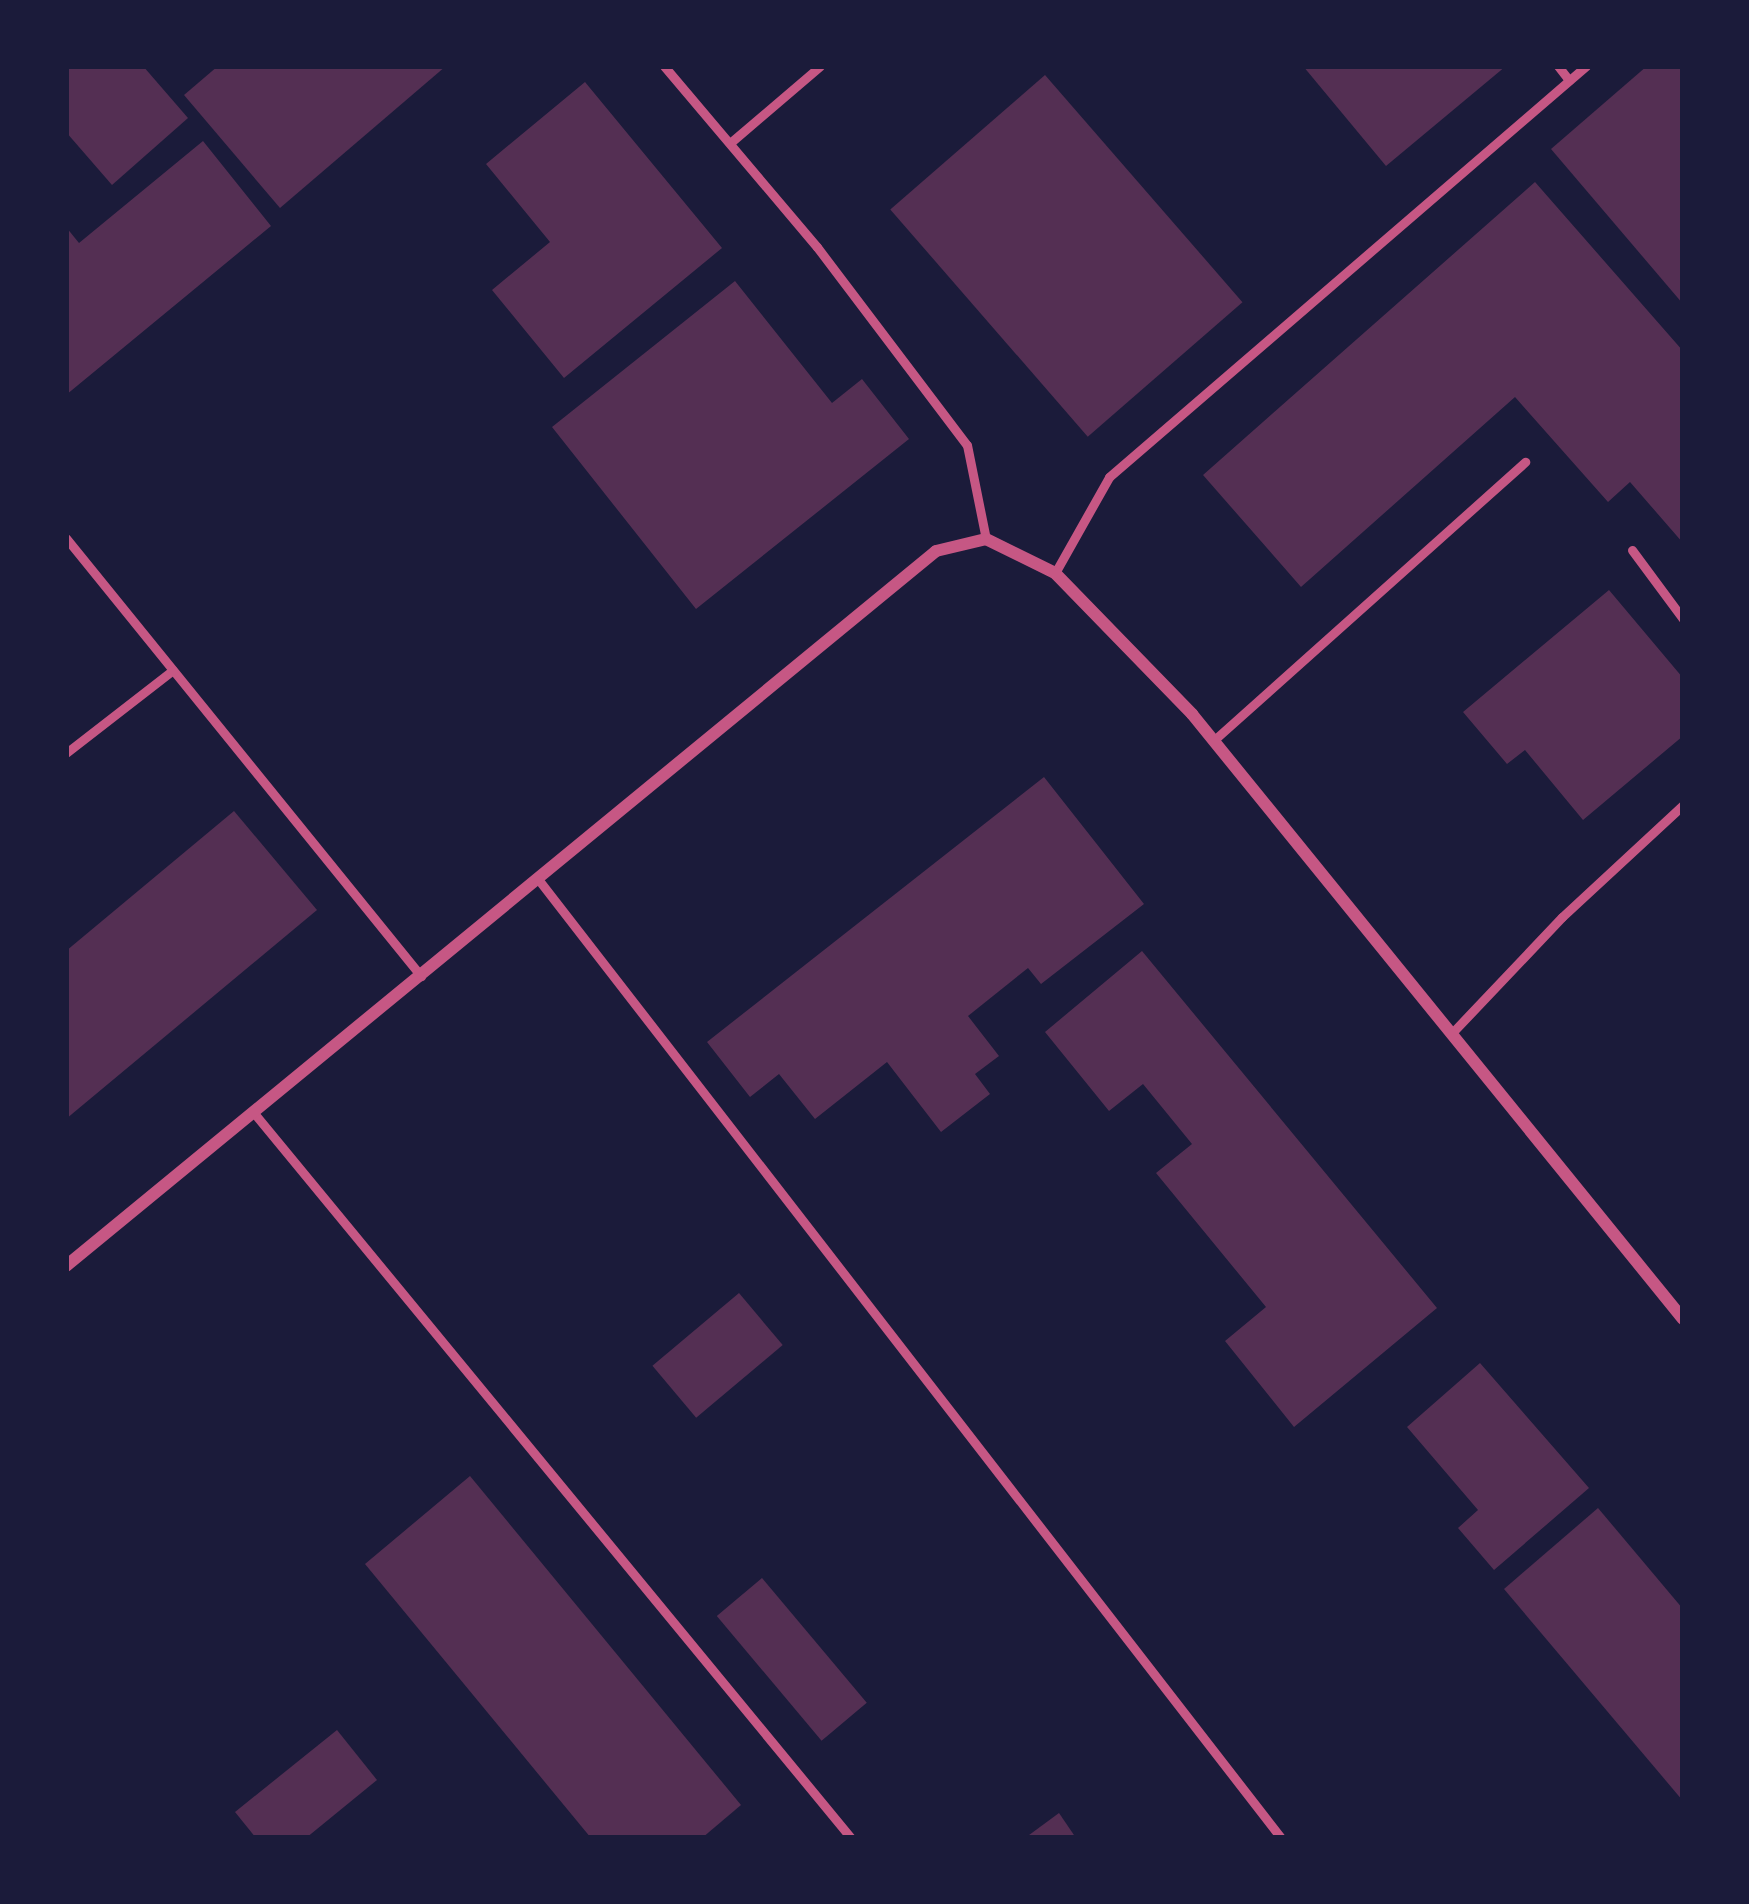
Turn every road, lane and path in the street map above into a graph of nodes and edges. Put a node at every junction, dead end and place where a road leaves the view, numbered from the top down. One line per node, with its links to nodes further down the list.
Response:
1 (664, 66): 6 (lane)
2 (820, 66): 6 (lane)
3 (1558, 66): 5 (lane)
4 (1586, 66): 5 (lane)
5 (1569, 80): 11 (lane)
6 (730, 143): 9 (lane)
7 (1525, 462): 14 (lane)
8 (66, 538): 13 (lane)
9 (986, 539): 11 (street); 17 (street)
10 (1632, 550): 12 (lane)
11 (1055, 573): 14 (street)
12 (1683, 619)
13 (173, 670): 15 (lane); 18 (lane)
14 (1214, 741): 19 (street)
15 (66, 753)
16 (1683, 806): 19 (lane)
17 (538, 879): 18 (street); 24 (lane)
18 (421, 976): 20 (street)
19 (1451, 1034): 22 (street)
20 (254, 1113): 21 (street); 23 (lane)
21 (66, 1266)
22 (1683, 1319)
23 (851, 1838)
24 (1281, 1838)

